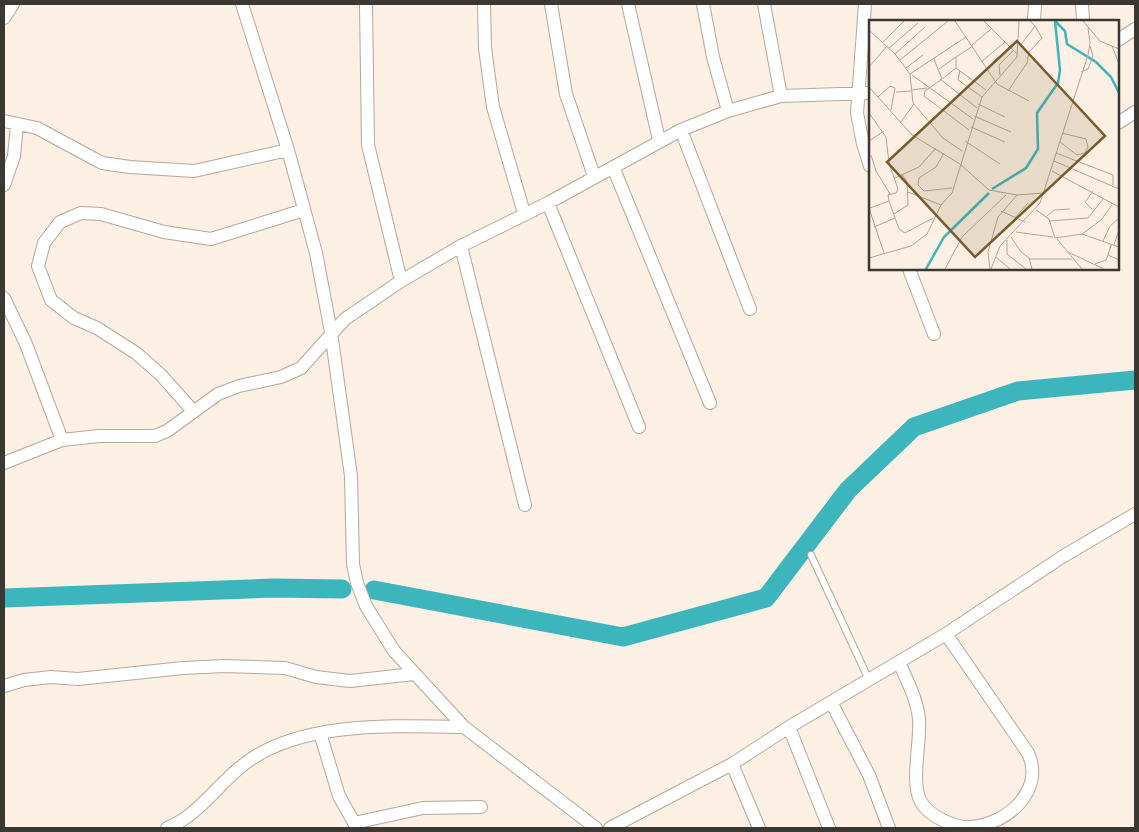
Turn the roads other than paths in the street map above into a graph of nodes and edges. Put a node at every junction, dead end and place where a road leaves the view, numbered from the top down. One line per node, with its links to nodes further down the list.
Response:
1 (13, 4): 12 (street)
2 (242, 4): 27 (street)
3 (366, 4): 37 (street)
4 (484, 4): 34 (street)
5 (551, 4): 30 (street)
6 (628, 4): 26 (street)
7 (703, 4): 20 (street)
8 (764, 4): 19 (street)
9 (865, 4): 18 (street)
10 (1035, 4): 13 (street)
11 (1082, 4): 14 (street)
12 (4, 18)
13 (1034, 20)
14 (1083, 20)
15 (1135, 29): 17 (street)
16 (1135, 37): 17 (street)
17 (1119, 40)
18 (864, 94): 19 (street); 28 (street)
19 (781, 96): 20 (street)
20 (728, 111): 25 (street)
21 (1135, 112): 23 (street)
22 (4, 121): 24 (street)
23 (1119, 122)
24 (17, 125): 27 (street); 31 (street)
25 (681, 130): 26 (street); 39 (street)
26 (659, 140): 29 (street)
27 (288, 150): 33 (street)
28 (869, 163)
29 (613, 167): 30 (street); 42 (street)
30 (594, 176): 32 (street)
31 (4, 185)
32 (548, 203): 34 (street); 44 (street)
33 (304, 210): 40 (street); 43 (street)
34 (524, 213): 35 (street)
35 (461, 246): 37 (street); 47 (street)
36 (909, 270): 41 (street)
37 (401, 282): 40 (street)
38 (4, 298): 45 (street)
39 (750, 309)
40 (331, 332): 43 (street); 52 (street)
41 (934, 334)
42 (710, 403)
43 (193, 410): 45 (street)
44 (639, 427)
45 (62, 440): 46 (street)
46 (4, 463)
47 (525, 505)
48 (1135, 514): 50 (street)
49 (811, 555): 53 (lane)
50 (946, 634): 51 (street); 51 (street)
51 (899, 662): 53 (street)
52 (414, 674): 54 (street); 57 (street)
53 (869, 680): 55 (street)
54 (4, 686)
55 (832, 702): 56 (street); 67 (street)
56 (788, 727): 59 (street); 66 (street)
57 (464, 728): 58 (street); 63 (street)
58 (320, 733): 61 (street); 62 (street)
59 (732, 764): 64 (street); 65 (street)
60 (481, 807): 61 (street)
61 (356, 826)
62 (167, 828)
63 (596, 828)
64 (610, 828)
65 (759, 828)
66 (829, 828)
67 (889, 828)

